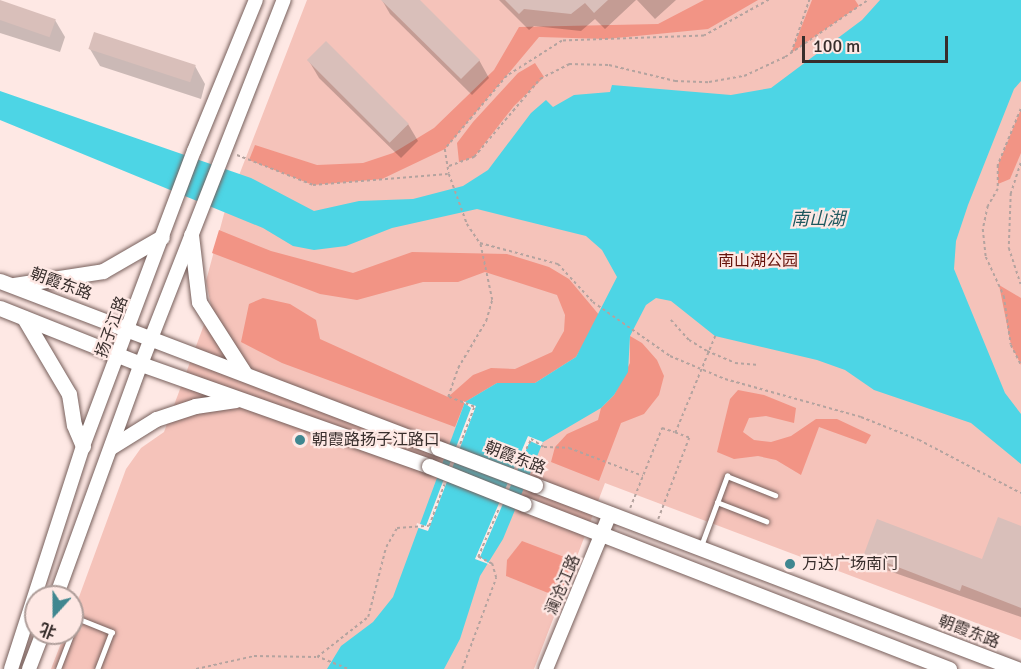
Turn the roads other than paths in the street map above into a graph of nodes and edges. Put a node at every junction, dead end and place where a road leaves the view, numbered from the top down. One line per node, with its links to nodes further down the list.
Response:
1 (256, 0): 4 (main road, 扬子江路)
2 (284, 0): 3 (main road)
3 (191, 235): 9 (main road); 12 (main road)
4 (162, 237): 5 (main road); 8 (main road, 扬子江路)
5 (5, 283): 8 (main road, 朝霞东路)
6 (0, 308): 7 (main road)
7 (24, 318): 10 (main road); 14 (main road)
8 (129, 328): 9 (main road, 朝霞东路); 10 (main road, 扬子江路)
9 (152, 338): 11 (main road); 12 (main road, 朝霞东路)
10 (120, 355): 11 (main road); 14 (main road, 扬子江路)
11 (141, 364): 13 (main road); 15 (main road)
12 (245, 374): 18 (main road, 朝霞东路, bridge)
13 (242, 400): 15 (main road); 20 (main road, bridge)
14 (83, 446): 26 (main road, 扬子江路)
15 (111, 447): 22 (main road)
16 (775, 495): 17 (lane)
17 (717, 502): 19 (lane); 21 (lane)
18 (610, 514): 20 (main road, 澜沧江路); 21 (main road, 朝霞东路)
19 (766, 521)
20 (603, 533): 30 (main road, 澜沧江路); 31 (main road)
21 (700, 549): 32 (main road, 朝霞东路)
22 (60, 585)
23 (84, 621): 29 (lane)
24 (38, 645): 27 (main road)
25 (67, 645): 28 (lane)
26 (11, 669)
27 (29, 669)
28 (58, 669)
29 (98, 669)
30 (546, 669)
31 (949, 669)
32 (1017, 669)

